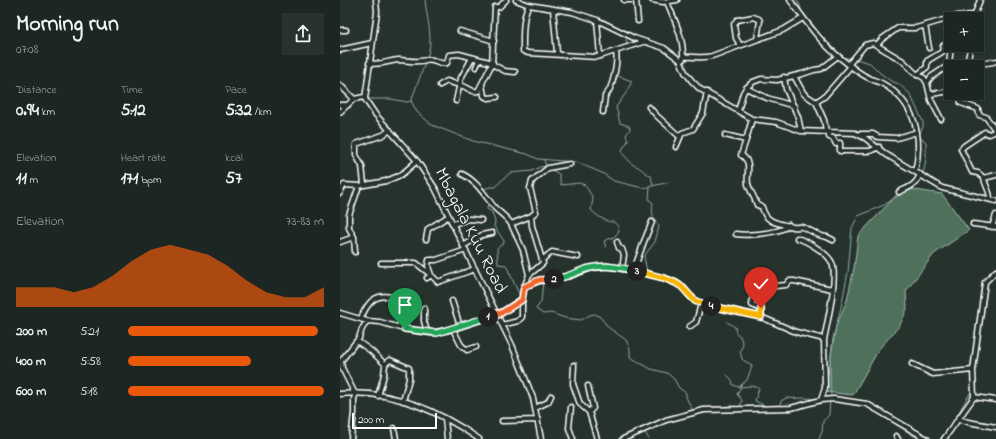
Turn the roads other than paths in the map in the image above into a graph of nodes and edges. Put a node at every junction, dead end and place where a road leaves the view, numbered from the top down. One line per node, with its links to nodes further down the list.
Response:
1 (376, 0): 25 (street)
2 (506, 0): 23 (street)
3 (516, 0): 11 (street)
4 (624, 0): 5 (street)
5 (636, 0): 16 (street)
6 (652, 0): 10 (street)
7 (677, 0): 10 (street)
8 (790, 0): 14 (street)
9 (980, 0): 13 (street)
10 (664, 1): 36 (street)
11 (529, 6): 12 (street); 33 (street)
12 (553, 9): 15 (street); 33 (street)
13 (975, 12)
14 (802, 18): 22 (street); 35 (street)
15 (598, 20): 24 (street); 34 (street)
16 (638, 21)
17 (944, 21): 18 (street)
18 (925, 25): 27 (street); 29 (street)
19 (340, 30): 20 (street)
20 (346, 30)
21 (460, 31): 23 (street)
22 (757, 39): 26 (street); 26 (street)
23 (494, 41): 41 (street)
24 (646, 42): 31 (street); 44 (street)
25 (372, 43): 30 (street); 40 (street)
26 (740, 45): 36 (street)
27 (877, 45): 43 (street); 47 (street)
28 (944, 46): 47 (street)
29 (929, 48)
30 (340, 50)
31 (616, 51): 34 (street); 71 (street)
32 (950, 52): 50 (street)
33 (560, 56): 34 (street)
34 (600, 56)
35 (838, 56): 43 (street); 48 (street)
36 (683, 57): 44 (street)
37 (472, 58): 38 (street); 40 (street); 54 (street)
38 (480, 60): 41 (street); 45 (street)
39 (996, 61): 42 (street)
40 (370, 63): 59 (street)
41 (492, 63): 46 (street); 51 (street)
42 (984, 63)
43 (850, 65): 64 (street); 78 (street)
44 (682, 66): 56 (street)
45 (476, 67)
46 (515, 72)
47 (917, 75): 50 (street)
48 (794, 76): 49 (street); 64 (street)
49 (784, 77): 55 (street); 67 (street)
50 (927, 82): 58 (street)
51 (482, 83): 54 (street); 60 (street)
52 (340, 85): 61 (street)
53 (440, 85): 54 (street)
54 (459, 85): 63 (street)
55 (746, 88): 67 (street); 69 (street)
56 (707, 92): 69 (street); 81 (street)
57 (944, 92): 58 (street)
58 (931, 94): 73 (street)
59 (364, 97): 61 (street); 74 (street, Mbagala Kuu Road)
60 (497, 97)
61 (354, 99): 66 (street)
62 (960, 100): 76 (street)
63 (456, 101)
64 (816, 102): 77 (street)
65 (340, 105): 66 (street)
66 (349, 105): 70 (street)
67 (794, 106): 75 (street)
68 (650, 107): 81 (street)
69 (738, 111): 72 (street)
70 (340, 112)
71 (603, 112)
72 (752, 119): 75 (street); 82 (street)
73 (941, 119)
74 (390, 130): 85 (street, Mbagala Kuu Road); 92 (street)
75 (801, 131): 77 (street)
76 (996, 131): 91 (street)
77 (827, 132): 79 (street); 84 (street)
78 (917, 132): 79 (street); 87 (street)
79 (860, 134): 84 (street)
80 (725, 135): 82 (street)
81 (680, 137): 83 (street)
82 (746, 140): 106 (street)
83 (676, 147)
84 (878, 147): 87 (street)
85 (417, 162): 92 (street); 99 (street, Mbagala Kuu Road)
86 (570, 164): 100 (street)
87 (915, 172): 90 (street)
88 (462, 174): 104 (street)
89 (996, 175): 91 (street)
90 (922, 176): 95 (street); 96 (street)
91 (984, 178): 96 (street)
92 (364, 184): 93 (street)
93 (358, 186): 94 (street); 110 (street)
94 (340, 192)
95 (900, 192)
96 (990, 199): 97 (street)
97 (996, 201)
98 (996, 215): 107 (street)
99 (449, 216): 103 (street, Mbagala Kuu Road); 112 (street)
100 (531, 216): 104 (street); 119 (street)
101 (481, 220): 103 (street)
102 (652, 222): 123 (street)
103 (453, 224): 116 (street, Mbagala Kuu Road)
104 (511, 224): 126 (street)
105 (973, 224): 107 (street)
106 (789, 225): 109 (street); 113 (street)
107 (994, 227)
108 (492, 233): 116 (street)
109 (736, 234)
110 (354, 237): 114 (street); 117 (street)
111 (798, 238): 129 (street)
112 (426, 239)
113 (833, 240)
114 (340, 242)
115 (617, 242): 121 (street)
116 (464, 248): 122 (street, Mbagala Kuu Road); 125 (street)
117 (355, 252)
118 (578, 257): 119 (street)
119 (542, 259): 126 (street)
120 (381, 263): 125 (street)
121 (622, 268): 123 (street); 128 (street)
122 (475, 269): 125 (street); 135 (street, Mbagala Kuu Road)
123 (634, 271): 132 (street)
124 (996, 271): 152 (street)
125 (431, 275): 127 (street)
126 (529, 275): 128 (street)
127 (427, 278)
128 (524, 287): 130 (street)
129 (832, 289): 136 (street); 145 (street)
130 (522, 298): 135 (street); 139 (street)
131 (452, 301): 140 (street)
132 (701, 304): 136 (street); 141 (street)
133 (424, 308): 144 (street)
134 (340, 313): 137 (street)
135 (497, 314): 139 (street, Mbagala Kuu Road); 140 (street)
136 (761, 317): 145 (street)
137 (361, 318): 138 (street); 142 (street)
138 (367, 321): 142 (street); 146 (street)
139 (502, 325): 163 (street, Mbagala Kuu Road)
140 (460, 326): 143 (street)
141 (689, 327)
142 (400, 328): 144 (street)
143 (453, 329): 144 (street); 147 (street)
144 (427, 332)
145 (824, 340): 159 (street)
146 (357, 341): 148 (street); 149 (street)
147 (476, 347)
148 (342, 355): 154 (street)
149 (385, 364): 156 (street); 161 (street)
150 (574, 364): 164 (street)
151 (912, 364): 152 (street)
152 (973, 370): 158 (street)
153 (588, 386): 164 (street)
154 (355, 392): 155 (street); 156 (street); 172 (street)
155 (340, 394)
156 (378, 396): 161 (street)
157 (552, 396): 163 (street)
158 (974, 397): 160 (street); 166 (street)
159 (821, 400): 179 (street); 180 (street)
160 (996, 400)
161 (403, 402): 165 (street)
162 (571, 407): 177 (street)
163 (535, 408): 167 (street, Mbagala Kuu Road)
164 (589, 412): 178 (street)
165 (445, 418): 174 (street); 175 (street)
166 (958, 419): 169 (street); 171 (street)
167 (538, 420): 168 (street); 176 (street, Mbagala Kuu Road)
168 (502, 421)
169 (996, 427)
170 (394, 428): 173 (street)
171 (945, 438)
172 (351, 439)
173 (396, 439)
174 (447, 439)
175 (479, 439)
176 (541, 439)
177 (573, 439)
178 (597, 439)
179 (623, 439)
180 (927, 439)

